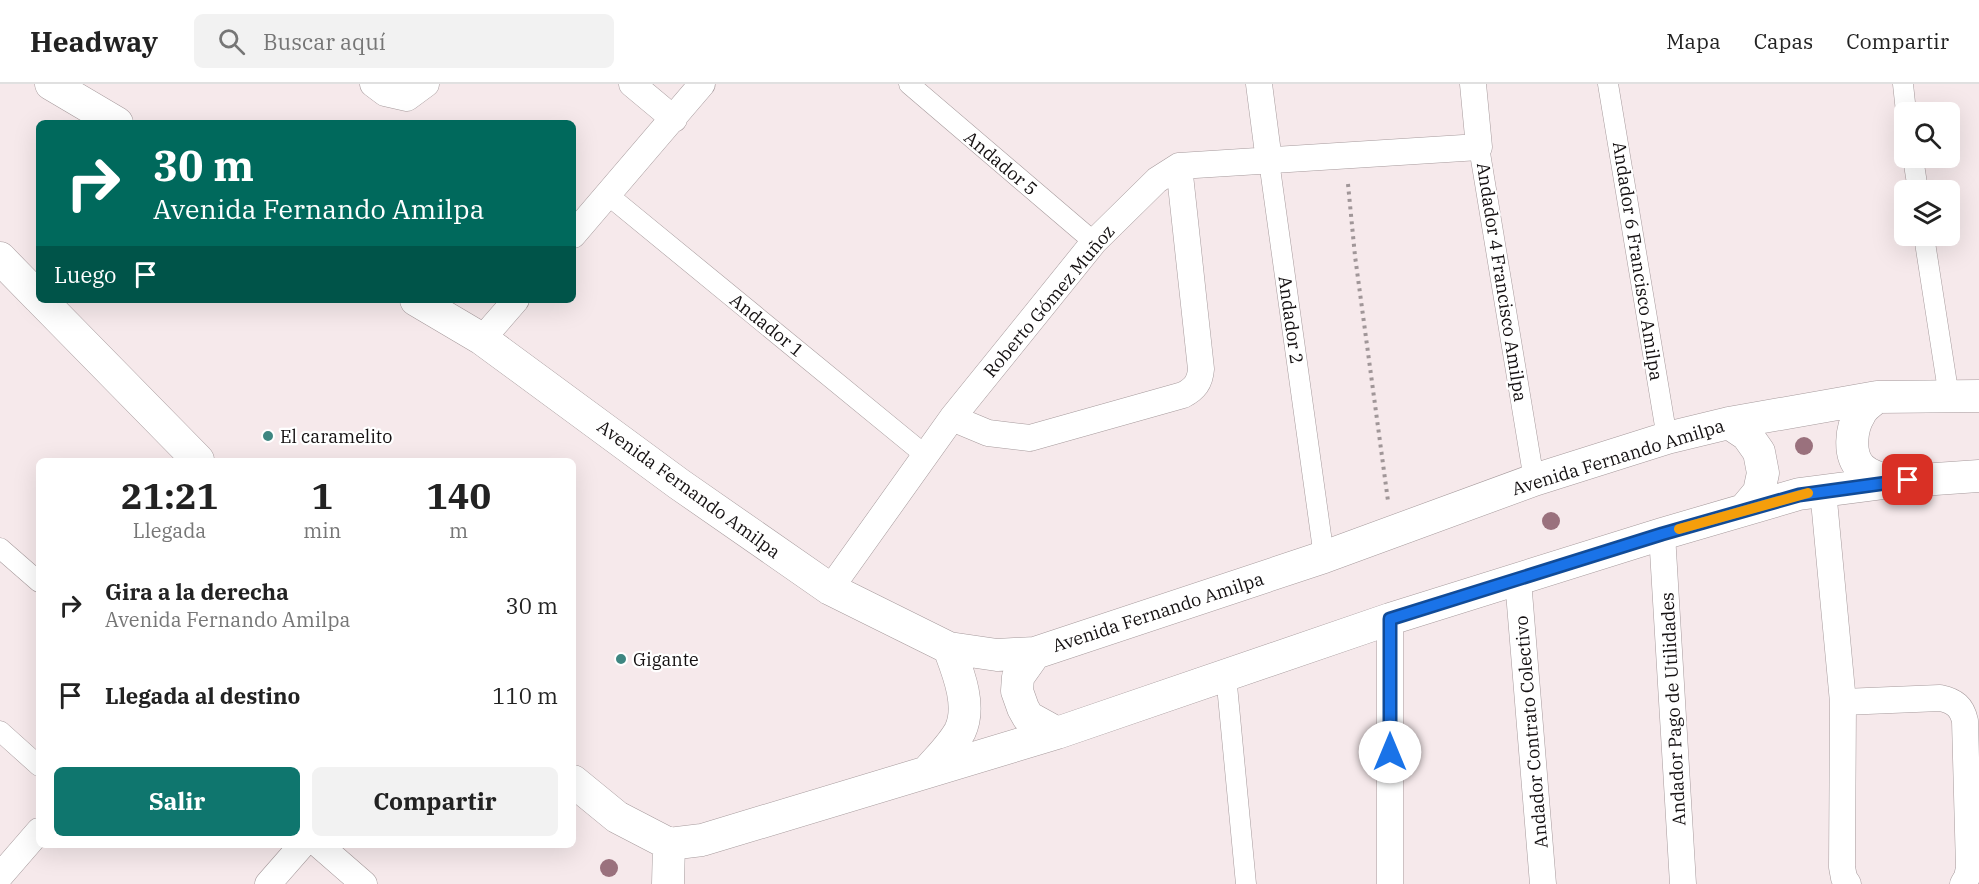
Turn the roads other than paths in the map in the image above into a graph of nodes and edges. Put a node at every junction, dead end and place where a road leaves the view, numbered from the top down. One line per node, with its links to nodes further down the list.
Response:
1 (51, 84): 13 (street)
2 (373, 84): 3 (street)
3 (426, 84)
4 (632, 84): 12 (street)
5 (702, 84): 12 (street)
6 (909, 84): 19 (street, Andador 5)
7 (1259, 84): 15 (street, Andador 2)
8 (1473, 84): 14 (street, Andador 4 Francisco Amilpa)
9 (1608, 84): 31 (street, Andador 6 Francisco Amilpa)
10 (1903, 84): 11 (street)
11 (1905, 102)
12 (674, 119): 17 (street)
13 (112, 120)
14 (1479, 147): 15 (street); 35 (street, Andador 4 Francisco Amilpa)
15 (1269, 161): 16 (street); 41 (street, Andador 2)
16 (1179, 166): 19 (street, Roberto Gómez Muñoz); 29 (street)
17 (608, 195): 18 (street); 32 (street, Andador 1)
18 (576, 232)
19 (1094, 242): 29 (street, Roberto Gómez Muñoz)
20 (1926, 246): 27 (street)
21 (0, 258): 22 (street)
22 (36, 295)
23 (44, 303): 33 (street)
24 (421, 303): 26 (street, Avenida Fernando Amilpa)
25 (513, 303): 26 (street)
26 (482, 339): 44 (street, Avenida Fernando Amilpa)
27 (1964, 396): 28 (street, Avenida Fernando Amilpa)
28 (1876, 397): 30 (street, Avenida Fernando Amilpa); 36 (street)
29 (952, 418): 32 (street, Roberto Gómez Muñoz)
30 (1729, 423): 31 (street, Avenida Fernando Amilpa); 38 (street)
31 (1667, 438): 35 (street, Avenida Fernando Amilpa)
32 (925, 456): 44 (street, Roberto Gómez Muñoz)
33 (196, 458)
34 (1979, 476): 36 (street)
35 (1534, 480): 41 (street, Avenida Fernando Amilpa)
36 (1892, 482): 37 (street)
37 (1823, 490): 38 (street); 49 (street)
38 (1744, 510): 39 (street)
39 (1662, 534): 43 (street); 66 (street, Andador Pago de Utilidades)
40 (0, 548): 42 (street)
41 (1324, 557): 47 (street, Avenida Fernando Amilpa)
42 (36, 579)
43 (1518, 580): 45 (street); 65 (street, Andador Contrato Colectivo)
44 (830, 589): 46 (street, Avenida Fernando Amilpa)
45 (1390, 619): 48 (street); 64 (street)
46 (949, 648): 47 (street, Avenida Fernando Amilpa); 53 (street)
47 (1035, 653): 51 (street)
48 (1226, 675): 51 (street); 63 (street)
49 (1843, 702): 67 (street); 68 (street)
50 (0, 731): 52 (street)
51 (1057, 733): 53 (street)
52 (36, 763)
53 (927, 772): 56 (street)
54 (576, 783): 56 (street)
55 (36, 834): 59 (street)
56 (669, 844): 62 (street)
57 (300, 848): 60 (street)
58 (323, 848): 61 (street)
59 (0, 876)
60 (268, 884)
61 (364, 884)
62 (668, 884)
63 (1246, 884)
64 (1390, 884)
65 (1543, 884)
66 (1683, 884)
67 (1848, 884)
68 (1963, 884)

